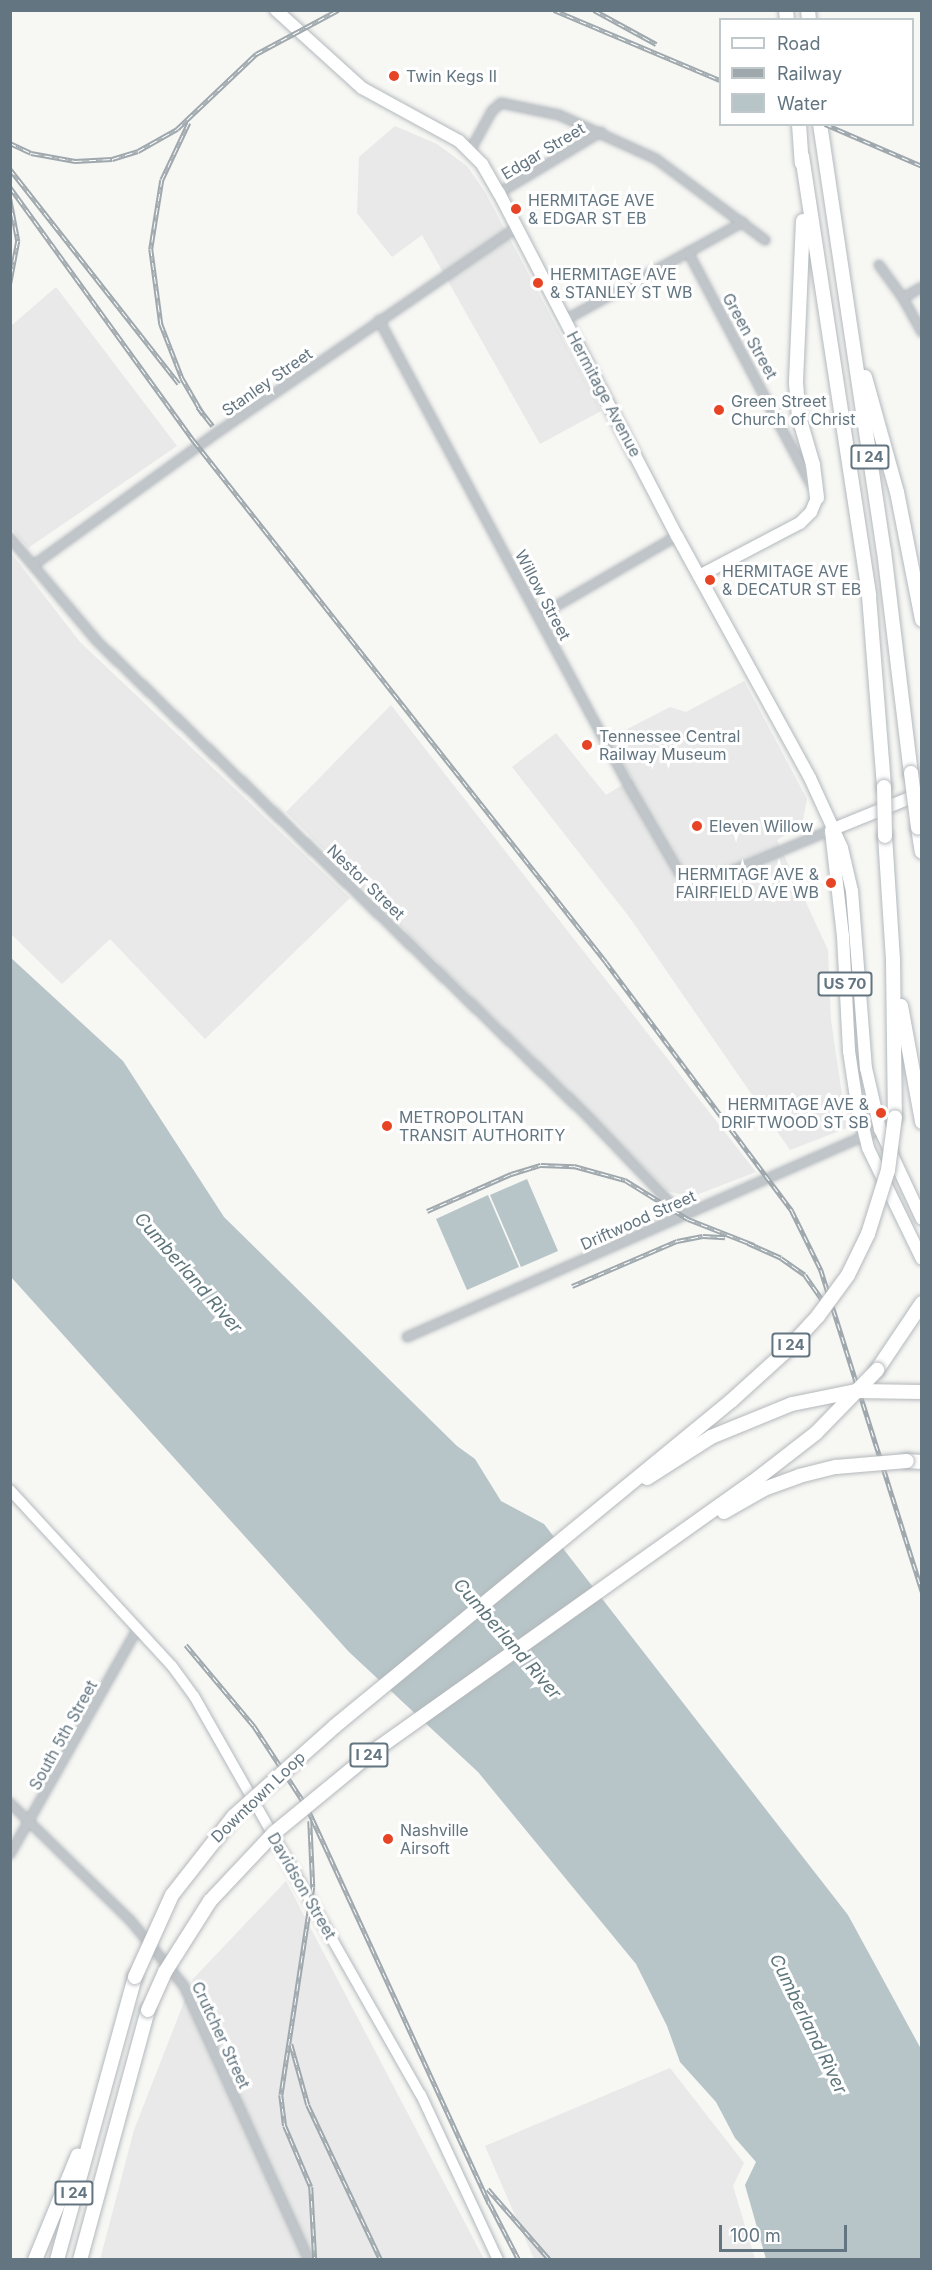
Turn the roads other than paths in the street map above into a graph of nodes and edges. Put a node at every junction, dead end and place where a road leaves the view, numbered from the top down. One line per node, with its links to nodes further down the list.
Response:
1 (276, 10): 5 (main road, Hermitage Avenue / US 70)
2 (820, 126): 15 (highway, I 24)
3 (800, 129): 6 (highway, I 24)
4 (601, 132): 5 (street); 7 (street, Edgar Street); 8 (street)
5 (470, 151): 7 (main road, Hermitage Avenue / US 70)
6 (802, 156): 19 (highway); 29 (highway, I 24, bridge)
7 (499, 193): 9 (main road, Hermitage Avenue / US 70)
8 (743, 222): 10 (street); 11 (street)
9 (517, 227): 16 (street, Stanley Street); 17 (main road, Hermitage Avenue / US 70)
10 (765, 240)
11 (688, 252): 17 (street); 19 (street, Green Street)
12 (879, 265): 14 (street)
13 (919, 288): 14 (street)
14 (903, 298): 18 (street)
15 (848, 314): 25 (highway); 28 (highway, I 24, bridge)
16 (379, 320): 22 (street, Stanley Street); 24 (street, Willow Street)
17 (565, 321): 20 (main road, Hermitage Avenue / US 70)
18 (921, 332)
19 (817, 498): 23 (main road)
20 (677, 536): 23 (main road, Hermitage Avenue / US 70); 24 (street)
21 (10, 538): 22 (street, Nestor Street)
22 (35, 564): 33 (street, Nestor Street)
23 (699, 576): 27 (main road, Hermitage Avenue / US 70)
24 (539, 616): 27 (street, Willow Street)
25 (921, 620)
26 (921, 793): 27 (main road)
27 (831, 830): 31 (main road, Hermitage Avenue / US 70); 32 (main road, Hermitage Avenue / US 70)
28 (921, 852)
29 (893, 960): 30 (highway); 41 (highway, I 24, bridge)
30 (921, 1122)
31 (880, 1129): 32 (street, Driftwood Street); 34 (main road, Hermitage Avenue / US 70)
32 (865, 1136): 33 (street, Driftwood Street); 35 (main road, Hermitage Avenue / US 70)
33 (682, 1215): 37 (street, Driftwood Street)
34 (921, 1219)
35 (921, 1259)
36 (921, 1305): 42 (highway, I 24, bridge)
37 (407, 1337)
38 (921, 1392): 41 (highway, bridge)
39 (921, 1462): 42 (highway, bridge)
40 (10, 1490): 43 (street, Davidson Street)
41 (594, 1511): 47 (highway, Downtown Loop / I 24, bridge)
42 (646, 1556): 50 (highway, I 24, bridge)
43 (138, 1628): 45 (street, South 5th Street); 52 (street, Davidson Street)
44 (10, 1803): 45 (street, Crutcher Street)
45 (30, 1821): 46 (street, South 5th Street); 51 (street, Crutcher Street)
46 (10, 1854)
47 (92, 2126): 48 (highway); 49 (highway, Downtown Loop / I 24)
48 (35, 2259)
49 (57, 2259)
50 (80, 2259)
51 (309, 2259)
52 (498, 2259)

